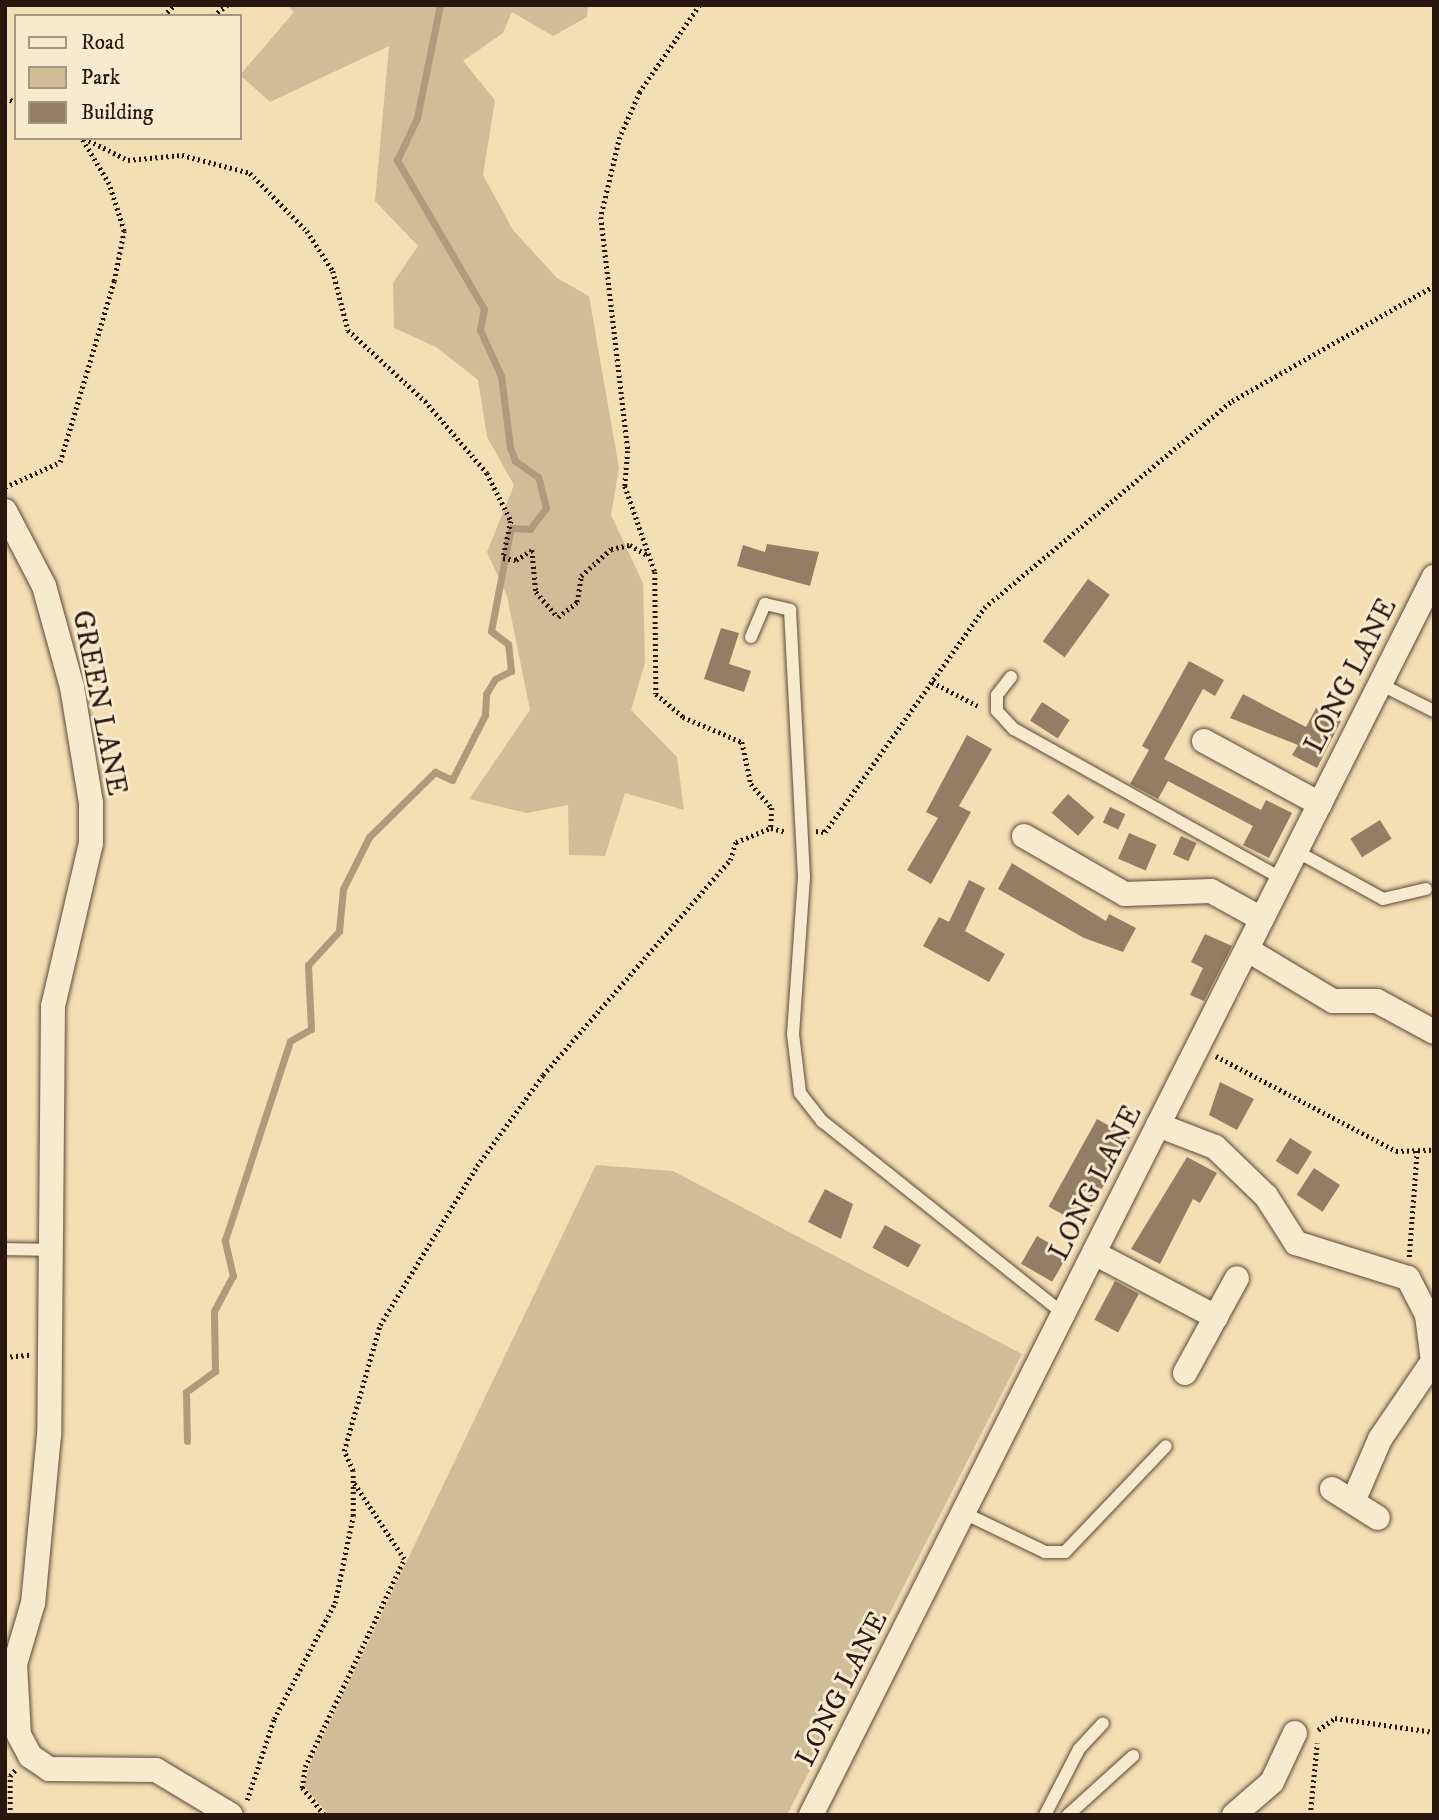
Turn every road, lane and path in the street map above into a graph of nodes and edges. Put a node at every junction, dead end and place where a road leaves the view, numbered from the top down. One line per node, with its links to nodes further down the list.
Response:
1 (700, 5): 7 (path)
2 (84, 140): 5 (path)
3 (87, 140): 7 (path)
4 (1434, 286): 12 (path)
5 (5, 486)
6 (5, 511): 32 (street, GREEN LANE)
7 (654, 569): 18 (path)
8 (1434, 577): 9 (street, LONG LANE)
9 (1427, 608): 13 (street, LONG LANE)
10 (751, 637): 19 (lane)
11 (1011, 677): 15 (lane)
12 (932, 682): 15 (path); 19 (path)
13 (1380, 684): 14 (lane); 17 (street, LONG LANE)
14 (1434, 711)
15 (1001, 719): 22 (lane)
16 (1203, 741): 17 (street)
17 (1320, 804): 21 (street, LONG LANE)
18 (771, 828): 19 (path); 41 (path)
19 (802, 829): 36 (lane)
20 (1024, 836): 24 (street)
21 (1296, 852): 22 (street, LONG LANE); 23 (lane)
22 (1282, 879): 24 (street, LONG LANE)
23 (1426, 889)
24 (1262, 919): 25 (street, LONG LANE)
25 (1248, 950): 26 (street); 27 (street, LONG LANE)
26 (1434, 1032)
27 (1199, 1046): 28 (street, LONG LANE); 29 (path)
28 (1158, 1125): 33 (street, LONG LANE); 35 (street)
29 (1417, 1150): 30 (path); 35 (path)
30 (1434, 1150)
31 (5, 1249): 32 (lane)
32 (55, 1250): 44 (street, GREEN LANE)
33 (1094, 1253): 36 (street, LONG LANE); 37 (street)
34 (1237, 1278): 37 (street)
35 (1408, 1278): 38 (street)
36 (1063, 1314): 42 (street, LONG LANE)
37 (1216, 1317): 39 (street)
38 (1431, 1368): 43 (street)
39 (1185, 1373)
40 (1166, 1446): 42 (lane)
41 (353, 1482): 50 (path); 52 (path)
42 (964, 1513): 53 (street, LONG LANE)
43 (1378, 1518)
44 (10, 1655): 48 (street, GREEN LANE)
45 (1103, 1723): 54 (lane)
46 (1434, 1732): 57 (path)
47 (1295, 1733): 56 (street)
48 (30, 1756): 50 (street); 51 (path)
49 (1133, 1756): 55 (lane)
50 (238, 1811)
51 (10, 1815)
52 (324, 1815)
53 (811, 1815)
54 (1045, 1815)
55 (1068, 1815)
56 (1234, 1815)
57 (1310, 1815)

